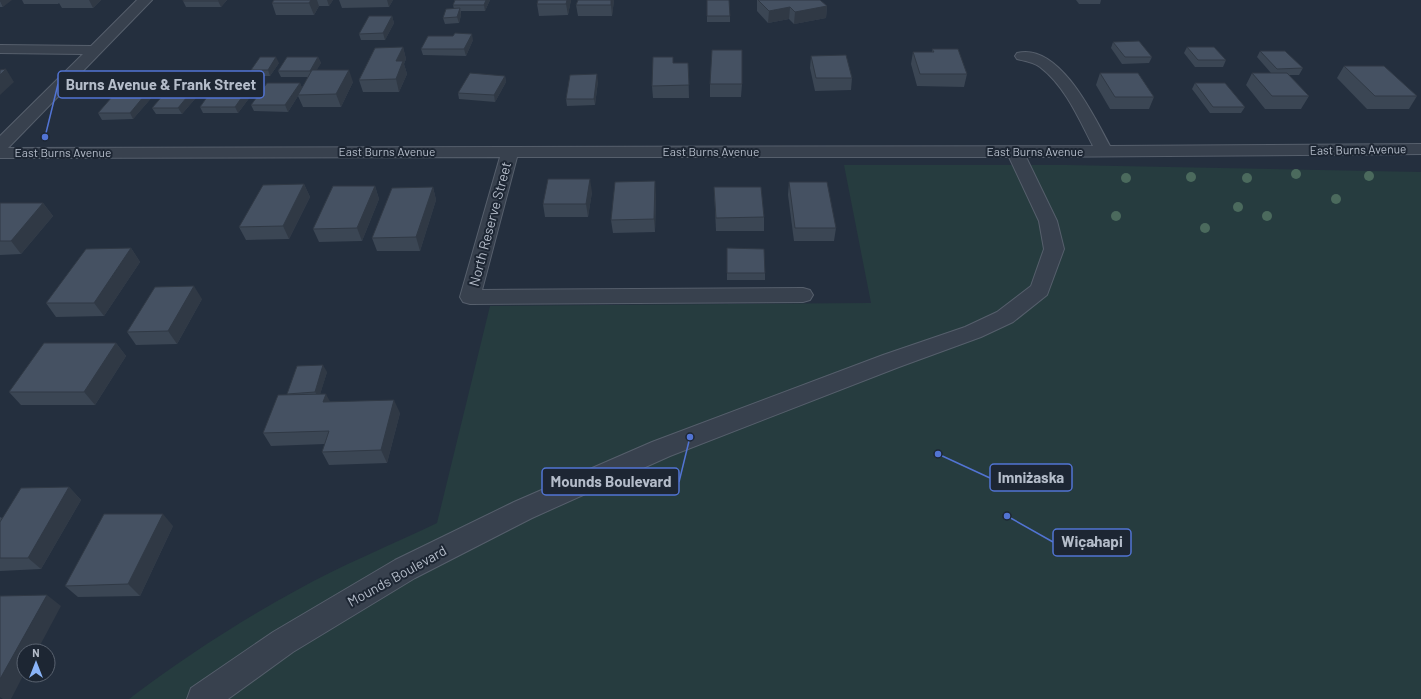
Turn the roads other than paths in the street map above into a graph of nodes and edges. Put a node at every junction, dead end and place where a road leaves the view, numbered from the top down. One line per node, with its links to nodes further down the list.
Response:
1 (145, 0): 3 (street)
2 (0, 49): 3 (street)
3 (95, 50): 5 (street)
4 (1022, 56): 9 (street)
5 (0, 146)
6 (1421, 150): 9 (street, East Burns Avenue)
7 (510, 151): 8 (street, East Burns Avenue); 10 (street, East Burns Avenue); 11 (street, North Reserve Street)
8 (1015, 152): 9 (street, East Burns Avenue); 12 (street, Mounds Boulevard)
9 (1105, 152)
10 (0, 153)
11 (803, 295)
12 (202, 699)

